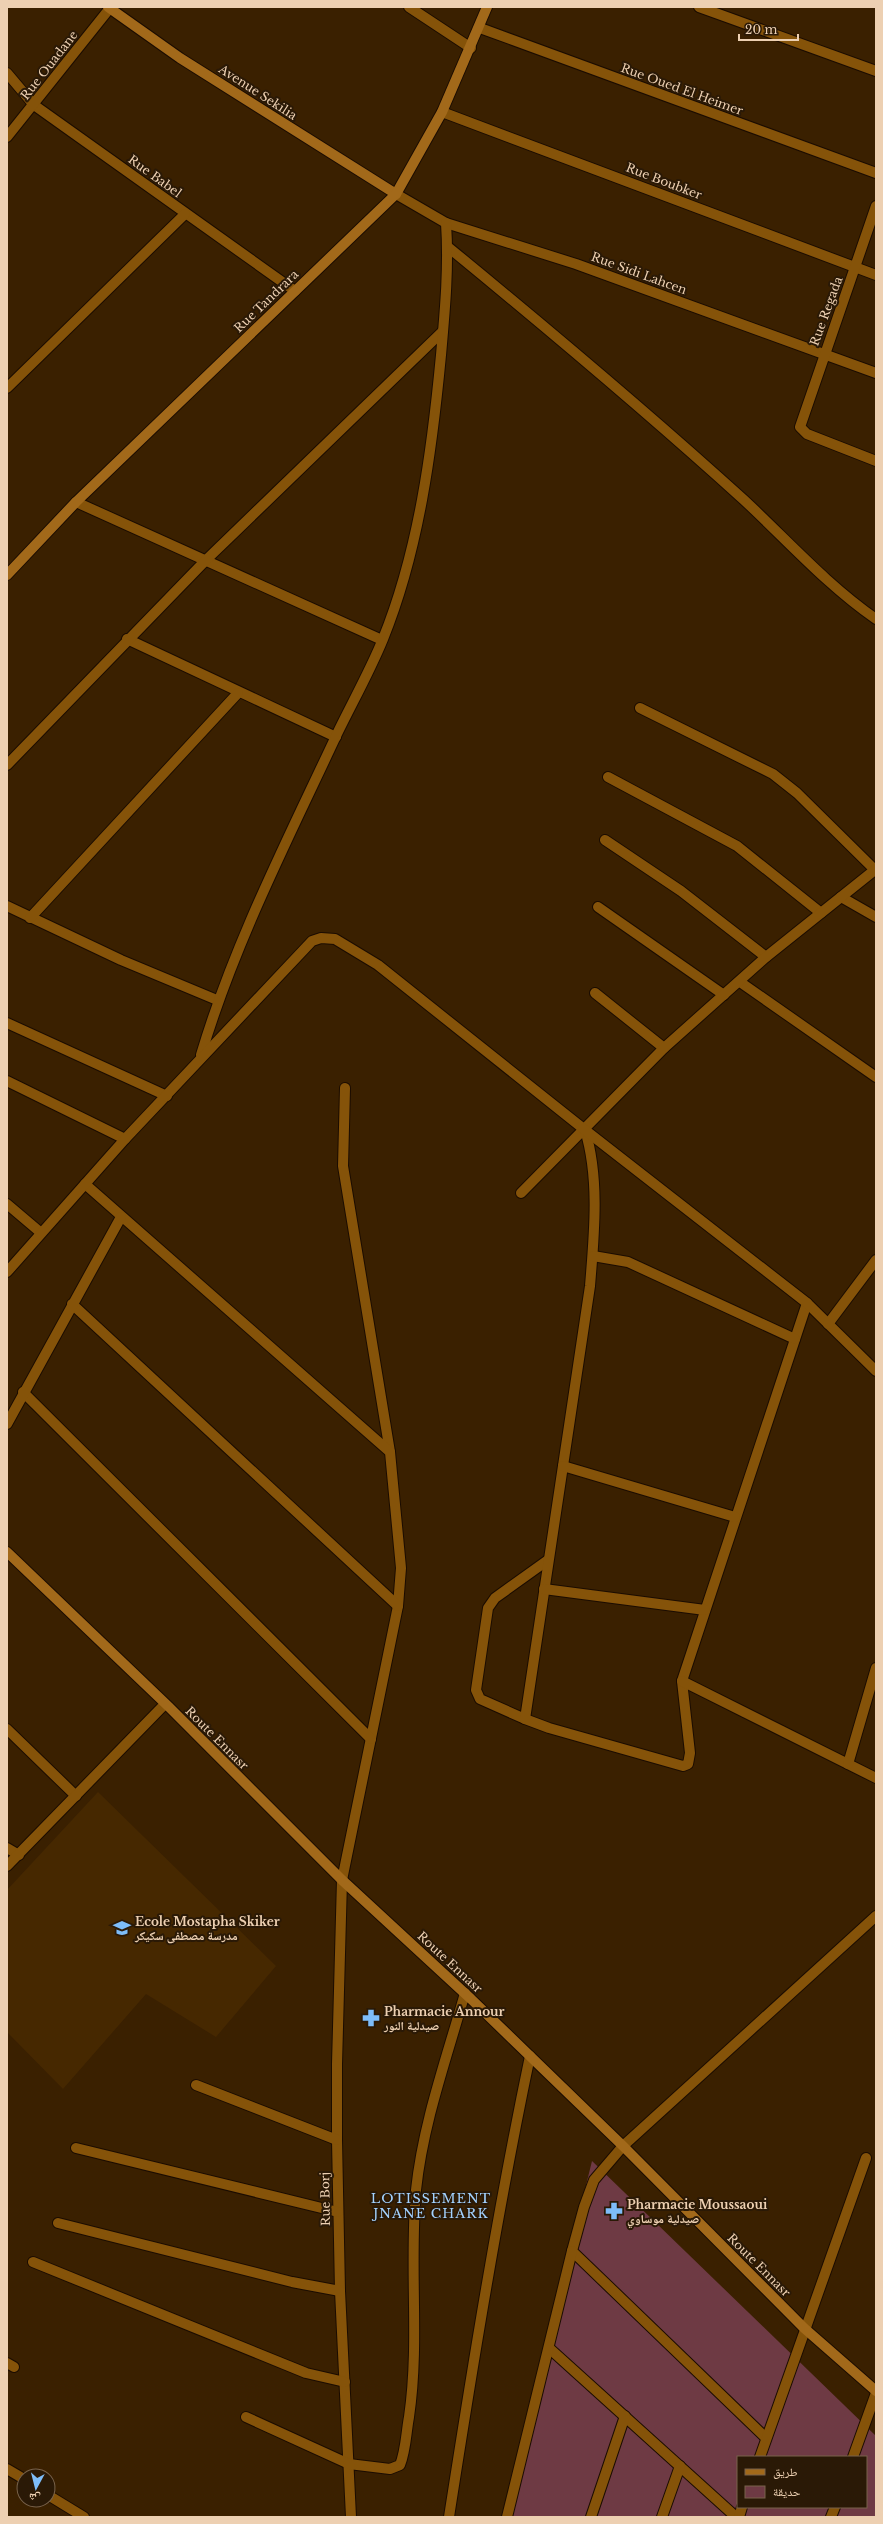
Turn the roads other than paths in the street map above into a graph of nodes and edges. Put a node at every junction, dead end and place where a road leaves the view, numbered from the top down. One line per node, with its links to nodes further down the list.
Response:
1 (409, 7): 6 (street)
2 (487, 7): 5 (main road, Rue Tandrara)
3 (699, 7): 7 (street)
4 (109, 8): 9 (street, Rue Ouadane); 13 (main road, Avenue Sekilia)
5 (480, 28): 6 (main road, Rue Tandrara); 12 (street, Rue Oued El Heimer)
6 (470, 48): 10 (main road, Rue Tandrara)
7 (876, 71)
8 (7, 73): 9 (street, Rue Babel)
9 (34, 105): 11 (street, Rue Ouadane); 15 (street, Rue Babel)
10 (442, 112): 13 (main road, Rue Tandrara); 18 (street, Rue Boubker)
11 (7, 137)
12 (876, 173)
13 (396, 194): 16 (street, Rue Sidi Lahcen); 20 (main road, Rue Tandrara)
14 (876, 206): 18 (street, Rue Regada)
15 (185, 214): 20 (street, Rue Babel); 24 (street)
16 (446, 223): 17 (street); 22 (street, Rue Sidi Lahcen)
17 (448, 247): 21 (street); 29 (street)
18 (855, 267): 19 (street, Rue Boubker); 22 (street, Rue Regada)
19 (876, 275)
20 (296, 290): 26 (main road, Rue Tandrara)
21 (443, 331): 27 (street); 31 (street)
22 (824, 354): 23 (street, Rue Sidi Lahcen); 25 (street, Rue Regada)
23 (876, 372)
24 (7, 388)
25 (876, 460)
26 (76, 502): 27 (street); 28 (main road, Rue Tandrara)
27 (205, 561): 30 (street); 31 (street)
28 (7, 575)
29 (876, 619)
30 (127, 639): 32 (street); 35 (street)
31 (382, 640): 34 (street)
32 (238, 693): 34 (street); 44 (street)
33 (640, 708): 38 (street)
34 (336, 737): 49 (street)
35 (7, 765)
36 (608, 777): 42 (street)
37 (605, 840): 45 (street)
38 (875, 869): 39 (street)
39 (841, 897): 42 (street); 43 (street)
40 (7, 906): 44 (street)
41 (598, 907): 48 (street)
42 (821, 913): 45 (street)
43 (876, 917)
44 (30, 918): 49 (street)
45 (766, 957): 46 (street)
46 (740, 982): 48 (street); 53 (street)
47 (595, 993): 51 (street)
48 (724, 995): 51 (street)
49 (217, 1000): 52 (street)
50 (7, 1023): 56 (street)
51 (664, 1048): 57 (street)
52 (201, 1057): 56 (street); 57 (street)
53 (876, 1077)
54 (8, 1085): 58 (street)
55 (345, 1088): 74 (street, Rue Borj)
56 (167, 1096): 58 (street)
57 (585, 1130): 60 (street); 64 (street); 67 (street)
58 (125, 1139): 59 (street)
59 (85, 1184): 62 (street); 63 (street)
60 (521, 1194)
61 (7, 1204): 63 (street)
62 (120, 1217): 68 (street); 74 (street)
63 (40, 1232): 66 (street)
64 (593, 1256): 70 (street); 75 (street)
65 (876, 1260): 69 (street)
66 (7, 1272)
67 (807, 1303): 69 (street); 70 (street)
68 (72, 1304): 72 (street); 80 (street)
69 (828, 1324): 71 (street)
70 (794, 1339): 76 (street)
71 (876, 1371)
72 (23, 1392): 73 (street); 87 (street)
73 (7, 1424)
74 (390, 1452): 80 (street, Rue Borj)
75 (563, 1466): 76 (street); 78 (street)
76 (735, 1517): 81 (street)
77 (7, 1552): 84 (main road, Route Ennasr)
78 (548, 1560): 79 (street); 85 (street)
79 (544, 1589): 81 (street); 85 (street)
80 (398, 1606): 87 (street, Rue Borj)
81 (705, 1610): 83 (street)
82 (876, 1668): 88 (street)
83 (682, 1681): 85 (street); 88 (street)
84 (165, 1704): 90 (street); 94 (main road, Route Ennasr)
85 (525, 1719)
86 (7, 1729): 90 (street)
87 (371, 1739): 94 (street, Rue Borj)
88 (848, 1764): 89 (street)
89 (876, 1778)
90 (76, 1796): 92 (street)
91 (7, 1848): 92 (street)
92 (19, 1855): 93 (street)
93 (7, 1866)
94 (342, 1880): 96 (main road, Route Ennasr); 99 (street, Rue Borj)
95 (876, 1916): 100 (street)
96 (465, 1993): 97 (main road, Route Ennasr); 117 (street)
97 (530, 2056): 100 (main road, Route Ennasr); 122 (street)
98 (196, 2085): 99 (street)
99 (337, 2140): 103 (street, Rue Borj)
100 (623, 2146): 105 (street); 108 (main road, Route Ennasr)
101 (76, 2148): 103 (street)
102 (866, 2158): 108 (street)
103 (338, 2212): 107 (street, Rue Borj)
104 (58, 2223): 107 (street)
105 (572, 2251): 109 (street); 114 (street)
106 (33, 2262): 110 (street)
107 (340, 2291): 110 (street, Rue Borj)
108 (804, 2328): 111 (main road, Route Ennasr); 114 (street)
109 (549, 2348): 112 (street); 123 (street)
110 (346, 2382): 117 (street, Rue Borj)
111 (876, 2392): 116 (street)
112 (625, 2416): 118 (street); 124 (street)
113 (246, 2418): 117 (street)
114 (766, 2438): 115 (street)
115 (760, 2456)
116 (853, 2456)
117 (349, 2464): 121 (street, Rue Borj)
118 (680, 2466): 125 (street); 126 (street)
119 (56, 2499): 120 (street)
120 (84, 2517)
121 (351, 2517)
122 (449, 2517)
123 (507, 2517)
124 (591, 2517)
125 (662, 2517)
126 (738, 2517)

